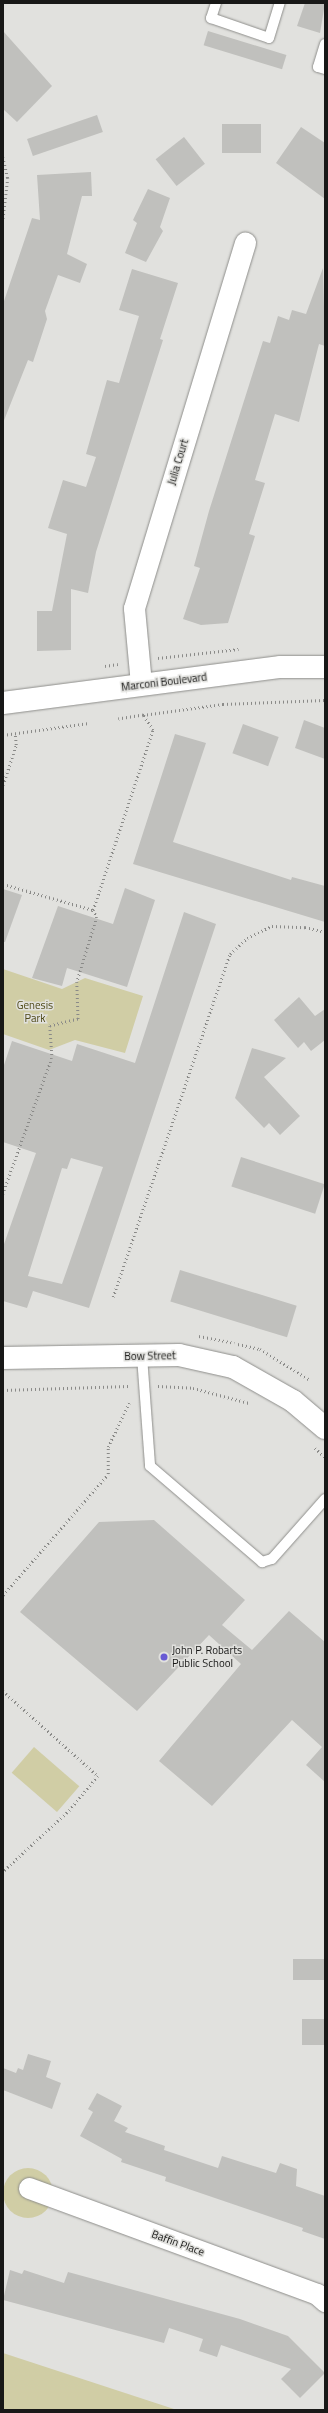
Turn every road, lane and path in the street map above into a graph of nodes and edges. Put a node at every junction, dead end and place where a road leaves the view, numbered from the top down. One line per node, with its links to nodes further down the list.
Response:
1 (216, 3): 2 (lane)
2 (280, 3)
3 (325, 44): 4 (lane)
4 (325, 69)
5 (3, 157): 6 (path)
6 (3, 221)
7 (245, 242): 9 (street, Julia Court)
8 (325, 667): 9 (street, Marconi Boulevard)
9 (141, 684): 11 (street, Marconi Boulevard)
10 (325, 700): 12 (path)
11 (3, 703)
12 (143, 715): 13 (path); 19 (path)
13 (118, 719)
14 (89, 723): 15 (path)
15 (15, 733): 16 (path); 17 (path)
16 (3, 735)
17 (3, 785)
18 (3, 884): 19 (path)
19 (93, 910): 21 (path)
20 (325, 932): 22 (path)
21 (3, 1194)
22 (113, 1297)
23 (142, 1356): 24 (street, Bow Street); 25 (lane); 30 (street, Bow Street)
24 (3, 1358)
25 (145, 1386): 29 (path); 33 (lane)
26 (3, 1390): 27 (path)
27 (133, 1392)
28 (132, 1399): 34 (path)
29 (254, 1405)
30 (325, 1428)
31 (308, 1442): 32 (path)
32 (325, 1457)
33 (325, 1499)
34 (3, 1595)
35 (3, 1692): 36 (path)
36 (3, 1872)
37 (29, 2188): 38 (street, Baffin Place)
38 (325, 2301)

